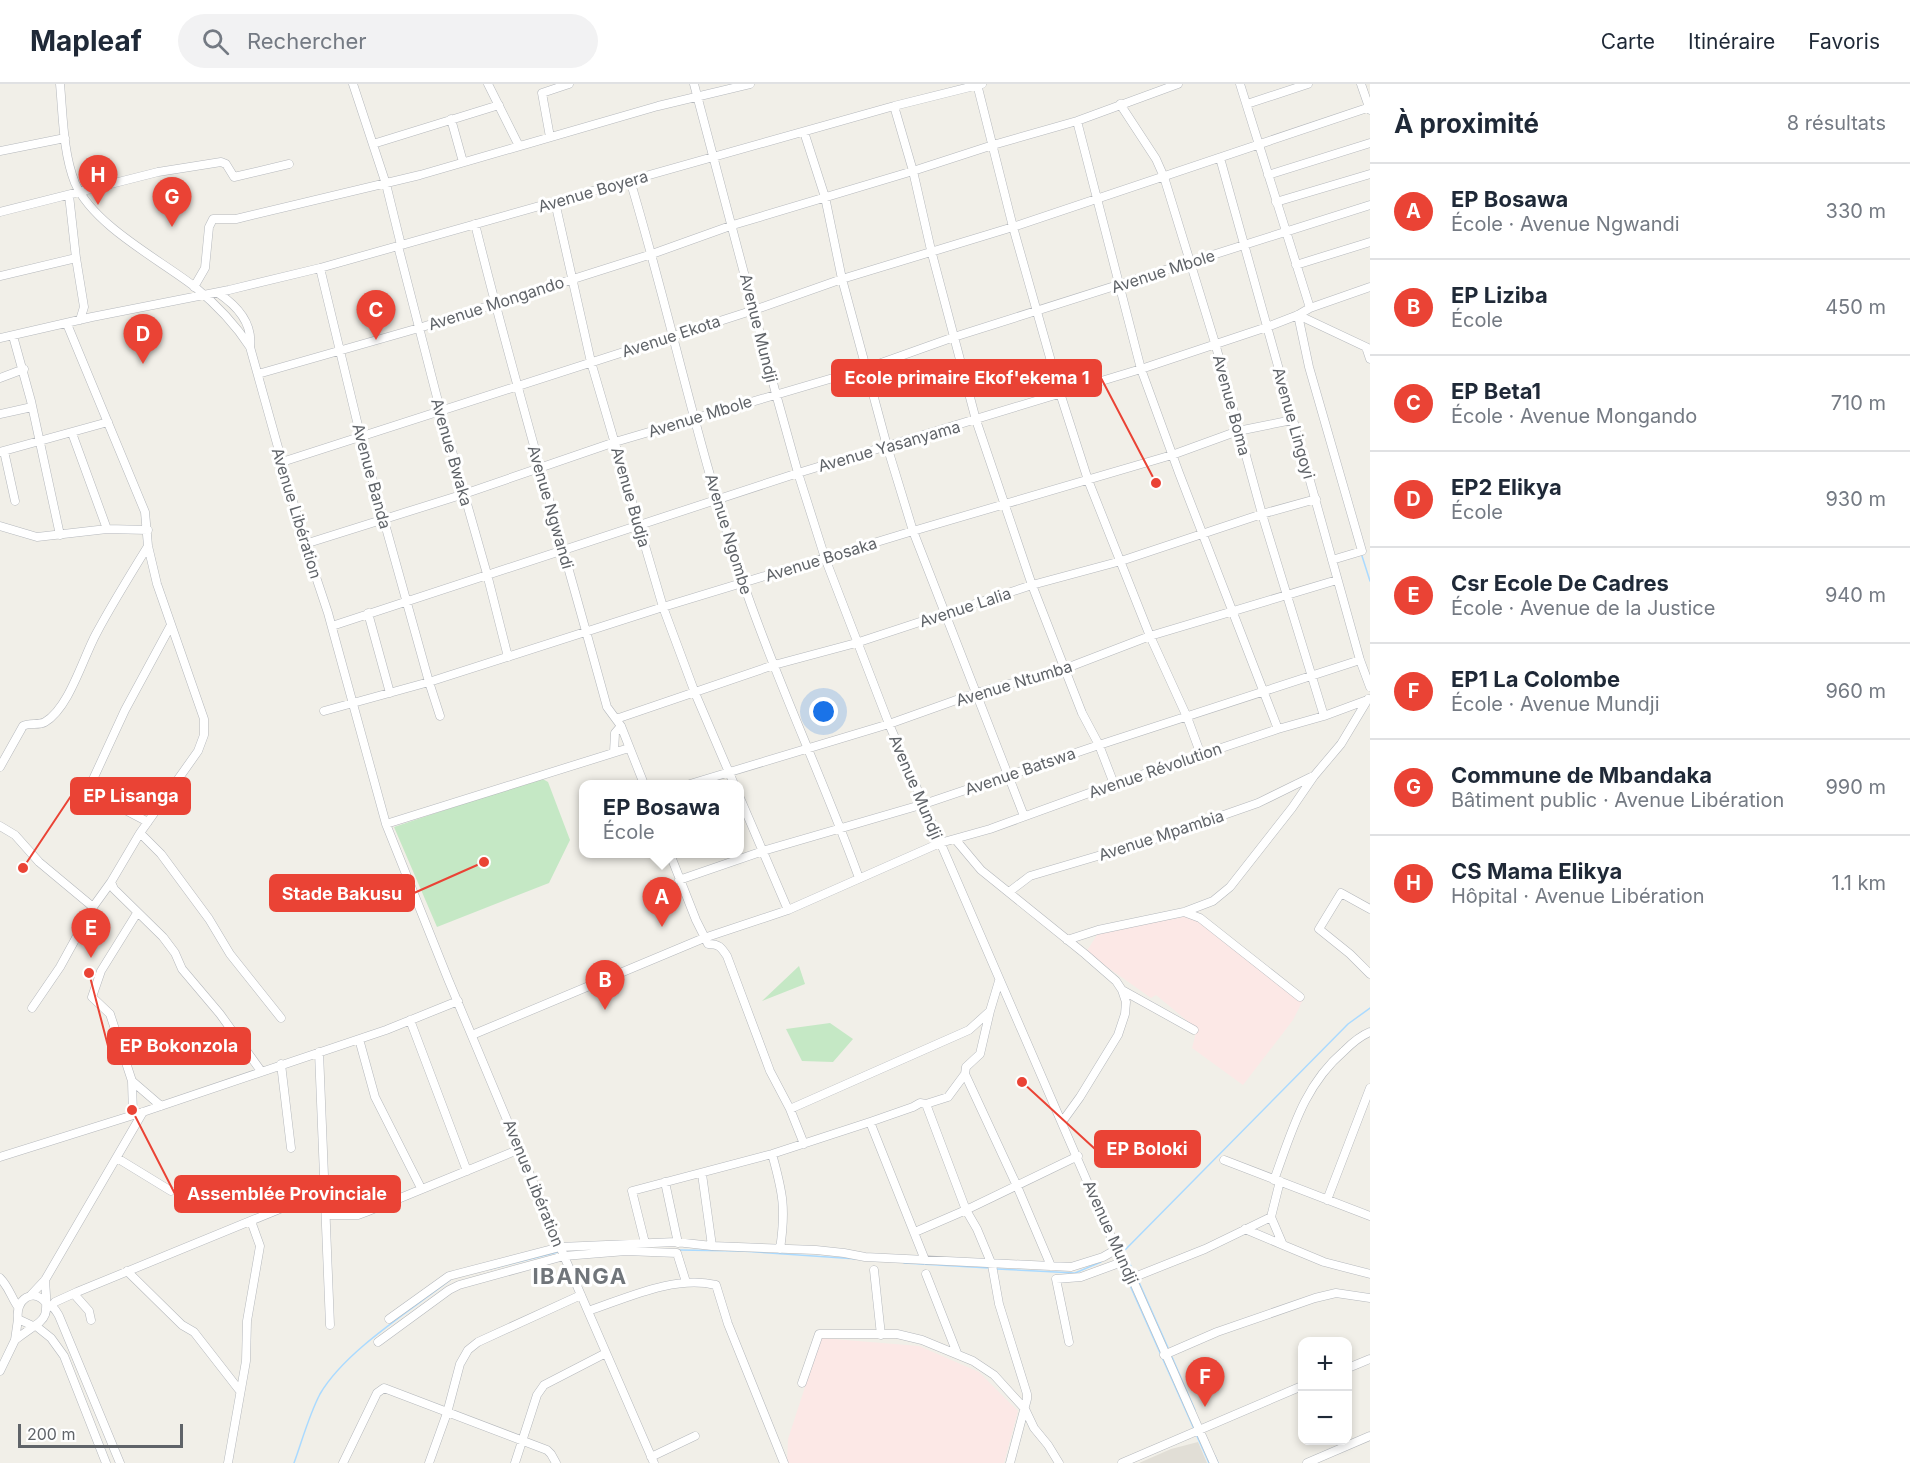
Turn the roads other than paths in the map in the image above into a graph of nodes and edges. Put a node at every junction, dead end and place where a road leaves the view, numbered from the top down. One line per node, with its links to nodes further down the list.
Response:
1 (60, 84): 22 (street, Avenue Libération)
2 (353, 84): 24 (street, Avenue Bwaka)
3 (488, 84): 15 (street)
4 (568, 84): 21 (street)
5 (694, 84): 12 (street, Avenue Mundji)
6 (750, 84): 12 (street)
7 (979, 84): 16 (street, Avenue Boyera); 25 (street)
8 (1178, 84): 13 (street, Avenue Mongando)
9 (1240, 84): 14 (street)
10 (1308, 84): 14 (street)
11 (1361, 84): 17 (street)
12 (698, 98): 21 (street); 29 (street, Avenue Mundji)
13 (1120, 104): 19 (street, Avenue Mongando); 36 (street, Avenue Boma)
14 (1247, 104): 26 (street)
15 (499, 105): 18 (street); 27 (street)
16 (894, 106): 20 (street, Avenue Boyera); 33 (street)
17 (1370, 108): 26 (street, Avenue Ekota)
18 (451, 119): 24 (street); 31 (street)
19 (1077, 121): 25 (street, Avenue Mongando); 42 (street)
20 (804, 132): 29 (street, Avenue Boyera); 41 (street)
21 (550, 137): 27 (street)
22 (65, 138): 28 (street); 39 (street, Avenue Libération)
23 (1370, 143): 34 (street)
24 (373, 144): 38 (street, Avenue Bwaka)
25 (993, 145): 33 (street, Avenue Mongando); 49 (street)
26 (1258, 145): 30 (street, Avenue Ekota); 34 (street)
27 (519, 146): 31 (street)
28 (0, 151)
29 (714, 156): 37 (street, Avenue Boyera); 48 (street, Avenue Mundji)
30 (1220, 158): 36 (street, Avenue Ekota); 52 (street, Avenue Lingoyi)
31 (463, 162): 38 (street)
32 (289, 164): 39 (street)
33 (913, 171): 41 (street, Avenue Mongando); 54 (street)
34 (1268, 174): 44 (street)
35 (1370, 174): 44 (street)
36 (1164, 177): 42 (street, Avenue Ekota); 57 (street, Avenue Boma)
37 (630, 180): 43 (street, Avenue Boyera); 55 (street, Avenue Ngombe)
38 (386, 184): 53 (street, Avenue Bwaka); 64 (street)
39 (80, 193): 40 (street); 64 (street, Avenue Libération)
40 (69, 195): 46 (street); 56 (street)
41 (825, 197): 48 (street, Avenue Mongando); 62 (street)
42 (1096, 199): 49 (street, Avenue Ekota); 63 (street)
43 (555, 201): 47 (street, Avenue Boyera); 61 (street, Avenue Budja)
44 (1276, 202): 50 (street)
45 (1370, 206): 50 (street, Avenue Mbole)
46 (0, 212)
47 (475, 224): 53 (street, Avenue Boyera); 68 (street, Avenue Ngwandi)
48 (733, 225): 55 (street, Avenue Mongando); 71 (street, Avenue Mundji)
49 (1013, 227): 54 (street, Avenue Ekota); 72 (street)
50 (1286, 233): 52 (street, Avenue Mbole); 58 (street)
51 (1370, 242): 58 (street)
52 (1243, 245): 57 (street, Avenue Mbole); 77 (street, Avenue Lingoyi)
53 (399, 246): 59 (street, Avenue Boyera); 78 (street, Avenue Bwaka)
54 (932, 250): 62 (street, Avenue Ekota); 81 (street)
55 (652, 254): 61 (street, Avenue Mongando); 80 (street, Avenue Ngombe)
56 (76, 258): 60 (street); 69 (street)
57 (1191, 261): 63 (street, Avenue Mbole); 83 (street, Avenue Boma)
58 (1296, 265): 70 (street)
59 (320, 268): 66 (street, Avenue Boyera); 86 (street, Avenue Banda)
60 (0, 276)
61 (573, 278): 68 (street, Avenue Mongando); 88 (street, Avenue Budja)
62 (842, 279): 71 (street, Avenue Ekota); 89 (street)
63 (1119, 285): 72 (street, Avenue Mbole); 91 (street)
64 (195, 287): 67 (street, Avenue Libération)
65 (1370, 287): 70 (street, Avenue Yasanyama)
66 (218, 293): 67 (street, Avenue Boyera); 84 (street)
67 (204, 295): 74 (street, Avenue Boyera); 84 (street, Avenue Libération)
68 (494, 304): 78 (street, Avenue Mongando); 94 (street, Avenue Ngwandi)
69 (84, 307): 74 (street); 75 (street)
70 (1310, 308): 73 (street, Avenue Yasanyama)
71 (754, 309): 80 (street, Avenue Ekota); 95 (street, Avenue Mundji)
72 (1038, 312): 81 (street, Avenue Mbole); 96 (street)
73 (1298, 315): 77 (street, Avenue Yasanyama); 85 (street); 134 (street)
74 (92, 317): 75 (street, Avenue Boyera)
75 (80, 320): 76 (street, Avenue Boyera)
76 (67, 324): 79 (street, Avenue Boyera); 103 (street)
77 (1267, 327): 83 (street, Avenue Yasanyama); 102 (street, Avenue Lingoyi)
78 (419, 328): 86 (street, Avenue Mongando); 98 (street, Avenue Bwaka)
79 (13, 336): 82 (street, Avenue Boyera); 90 (street)
80 (671, 336): 88 (street, Avenue Ekota); 100 (street, Avenue Ngombe)
81 (954, 337): 89 (street, Avenue Mbole); 101 (street)
82 (0, 338)
83 (1215, 344): 91 (street, Avenue Yasanyama); 104 (street, Avenue Boma)
84 (250, 347): 92 (street, Avenue Libération)
85 (1368, 348): 87 (street)
86 (341, 351): 92 (street, Avenue Mongando); 106 (street, Avenue Banda)
87 (1370, 359)
88 (591, 362): 94 (street, Avenue Ekota); 108 (street, Avenue Budja)
89 (867, 368): 95 (street, Avenue Mbole); 109 (street)
90 (24, 369): 93 (street); 97 (street)
91 (1141, 369): 96 (street, Avenue Yasanyama); 111 (street)
92 (258, 374): 112 (street, Avenue Libération)
93 (0, 378)
94 (516, 385): 98 (street, Avenue Ekota); 113 (street, Avenue Ngwandi)
95 (776, 393): 100 (street, Avenue Mbole); 114 (street, Avenue Mundji)
96 (1060, 393): 101 (street, Avenue Yasanyama); 115 (street)
97 (32, 407): 99 (street); 107 (street)
98 (440, 410): 106 (street, Avenue Ekota); 116 (street, Avenue Bwaka)
99 (0, 414)
100 (695, 418): 108 (street, Avenue Mbole); 118 (street, Avenue Ngombe)
101 (976, 420): 109 (street, Avenue Yasanyama); 120 (street)
102 (1292, 420): 104 (street, Avenue Bosaka); 117 (street, Avenue Lingoyi)
103 (108, 422): 105 (street); 126 (street)
104 (1238, 431): 111 (street, Avenue Bosaka); 121 (street, Avenue Boma)
105 (72, 433): 107 (street); 125 (street)
106 (361, 438): 112 (street, Avenue Ekota); 122 (street, Avenue Banda)
107 (39, 442): 110 (street); 128 (street)
108 (615, 442): 113 (street, Avenue Mbole); 123 (street, Avenue Budja)
109 (887, 446): 114 (street, Avenue Yasanyama); 127 (street)
110 (2, 452): 119 (street)
111 (1172, 455): 115 (street, Avenue Bosaka); 129 (street)
112 (282, 462): 130 (street, Avenue Libération)
113 (540, 468): 116 (street, Avenue Mbole); 132 (street, Avenue Ngwandi)
114 (798, 473): 118 (street, Avenue Yasanyama); 133 (street, Avenue Mundji)
115 (1088, 480): 120 (street, Avenue Bosaka); 135 (street)
116 (464, 494): 122 (street, Avenue Mbole); 136 (street, Avenue Bwaka)
117 (1316, 499): 121 (street, Avenue Lalia); 134 (street, Avenue Lingoyi)
118 (717, 500): 123 (street, Avenue Yasanyama); 138 (street, Avenue Ngombe)
119 (15, 501)
120 (1005, 505): 127 (street, Avenue Bosaka); 139 (street)
121 (1262, 514): 129 (street, Avenue Lalia); 140 (street, Avenue Boma)
122 (383, 520): 130 (street, Avenue Mbole); 141 (street, Avenue Banda)
123 (639, 525): 132 (street, Avenue Yasanyama); 142 (street, Avenue Budja)
124 (0, 526): 128 (street)
125 (107, 529): 126 (street); 128 (street)
126 (148, 530): 131 (street)
127 (913, 531): 133 (street, Avenue Bosaka); 145 (street)
128 (60, 534)
129 (1203, 534): 135 (street, Avenue Lalia); 143 (street)
130 (305, 544): 147 (street, Avenue Libération)
131 (148, 546): 146 (street); 179 (street)
132 (564, 548): 136 (street, Avenue Yasanyama); 148 (street, Avenue Ngwandi)
133 (825, 558): 138 (street, Avenue Bosaka); 152 (street, Avenue Mundji)
134 (1332, 560): 137 (street, Avenue Lingoyi)
135 (1121, 561): 139 (street, Avenue Lalia); 149 (street)
136 (487, 574): 141 (street, Avenue Yasanyama); 153 (street, Avenue Bwaka)
137 (1337, 580): 140 (street, Avenue Ntumba); 154 (street, Avenue Lingoyi)
138 (743, 583): 142 (street, Avenue Bosaka); 155 (street, Avenue Ngombe)
139 (1032, 585): 145 (street, Avenue Lalia); 156 (street)
140 (1287, 595): 143 (street, Avenue Ntumba); 157 (street, Avenue Boma)
141 (407, 601): 144 (street, Avenue Yasanyama); 158 (street, Avenue Banda)
142 (663, 607): 148 (street, Avenue Bosaka); 162 (street, Avenue Budja)
143 (1233, 612): 149 (street, Avenue Ntumba); 160 (street)
144 (368, 613): 147 (street, Avenue Yasanyama); 161 (street)
145 (945, 614): 152 (street, Avenue Lalia); 163 (street)
146 (171, 625): 150 (street); 151 (street)
147 (332, 626): 165 (street, Avenue Libération)
148 (587, 632): 153 (street, Avenue Bosaka); 170 (street, Avenue Ngwandi)
149 (1150, 636): 156 (street, Avenue Ntumba); 169 (street)
150 (177, 642): 151 (street); 190 (street)
151 (160, 643): 190 (street)
152 (856, 643): 155 (street, Avenue Lalia); 171 (street, Avenue Mundji)
153 (508, 657): 158 (street, Avenue Bosaka)
154 (1360, 660): 157 (street, Avenue Batswa); 159 (street, Avenue Lingoyi)
155 (774, 666): 162 (street, Avenue Lalia); 176 (street, Avenue Ngombe)
156 (1064, 669): 163 (street, Avenue Ntumba); 174 (street)
157 (1311, 675): 160 (street, Avenue Batswa); 168 (street, Avenue Boma)
158 (429, 682): 161 (street, Avenue Bosaka); 167 (street, Avenue Banda)
159 (1370, 687)
160 (1263, 690): 169 (street, Avenue Batswa); 173 (street)
161 (390, 693): 165 (street, Avenue Bosaka)
162 (695, 693): 170 (street, Avenue Lalia); 180 (street, Avenue Budja)
163 (976, 693): 171 (street, Avenue Ntumba); 181 (street)
164 (1369, 699): 168 (street, Avenue Révolution); 182 (street)
165 (352, 703): 166 (street, Avenue Bosaka); 191 (street, Avenue Libération)
166 (324, 711)
167 (440, 716)
168 (1324, 716): 173 (street, Avenue Révolution)
169 (1187, 717): 174 (street, Avenue Batswa); 178 (street)
170 (615, 719): 172 (street, Avenue Ngwandi)
171 (889, 724): 176 (street, Avenue Ntumba); 187 (street, Avenue Mundji)
172 (621, 726): 175 (street, Avenue Ngwandi); 177 (street)
173 (1278, 729): 178 (street, Avenue Révolution)
174 (1099, 744): 181 (street, Avenue Batswa); 186 (street)
175 (629, 748): 177 (street); 183 (street, Avenue Ngwandi)
176 (807, 750): 180 (street, Avenue Ntumba); 193 (street, Avenue Ngombe)
177 (614, 752): 191 (street)
178 (1201, 755): 186 (street, Avenue Révolution)
179 (0, 767)
180 (729, 772): 184 (street, Avenue Ntumba); 185 (street, Avenue Budja)
181 (1010, 774): 187 (street, Avenue Batswa); 189 (street)
182 (1314, 776): 204 (street, Avenue Mpambia); 208 (street)
183 (642, 780)
184 (703, 780)
185 (732, 780)
186 (1114, 784): 189 (street, Avenue Révolution)
187 (924, 804): 193 (street, Avenue Batswa); 196 (street, Avenue Mundji)
188 (744, 807): 197 (street)
189 (1024, 816): 195 (street, Avenue Révolution)
190 (148, 822): 194 (street)
191 (386, 824): 216 (street, Avenue Libération)
192 (0, 826): 205 (street)
193 (841, 828): 197 (street, Avenue Batswa); 201 (street, Avenue Ngombe)
194 (140, 833): 203 (street); 219 (street)
195 (955, 839): 196 (street, Avenue Révolution); 204 (street)
196 (940, 843): 201 (street, Avenue Révolution); 213 (street, Avenue Mundji)
197 (764, 851): 200 (street, Avenue Batswa); 207 (street)
198 (671, 858): 202 (street)
199 (743, 858): 202 (street, Avenue Batswa)
200 (744, 858)
201 (858, 878): 207 (street, Avenue Révolution)
202 (679, 880): 210 (street)
203 (111, 886): 205 (street); 209 (street)
204 (1009, 892): 211 (street)
205 (93, 907): 217 (street)
206 (1370, 909): 212 (street)
207 (788, 910): 210 (street, Avenue Révolution)
208 (1184, 912): 211 (street); 215 (street)
209 (137, 913): 227 (street); 229 (street)
210 (704, 938): 223 (street, Avenue Révolution); 233 (street)
211 (1067, 940): 214 (street)
212 (1370, 974)
213 (999, 981): 218 (street); 237 (street, Avenue Mundji)
214 (1122, 990): 221 (street); 237 (street)
215 (1300, 997)
216 (458, 1001): 220 (street); 223 (street, Avenue Libération)
217 (32, 1008)
218 (990, 1011): 228 (street); 233 (street)
219 (281, 1018)
220 (410, 1020): 224 (street); 246 (street)
221 (1194, 1030)
222 (1370, 1032): 248 (street)
223 (472, 1035): 240 (street, Avenue Libération)
224 (359, 1039): 225 (street); 251 (street)
225 (319, 1052): 226 (street); 254 (street)
226 (281, 1065): 227 (street); 239 (street)
227 (261, 1071): 232 (street)
228 (965, 1074): 231 (street); 250 (street)
229 (132, 1081): 232 (street); 235 (street)
230 (1370, 1088): 253 (street)
231 (926, 1104): 236 (street); 255 (street)
232 (161, 1106): 234 (street)
233 (790, 1109): 238 (street)
234 (143, 1112): 235 (street); 244 (street)
235 (133, 1115): 243 (street)
236 (870, 1122): 238 (street); 261 (street)
237 (1062, 1122): 242 (street, Avenue Mundji)
238 (804, 1144): 241 (street)
239 (291, 1148)
240 (520, 1149): 246 (street); 267 (street, Avenue Libération)
241 (772, 1154): 247 (street); 266 (street)
242 (1078, 1156): 250 (street); 268 (street, Avenue Mundji)
243 (0, 1157)
244 (117, 1158): 252 (street); 278 (street)
245 (1224, 1160): 248 (street)
246 (467, 1171): 251 (street)
247 (702, 1174): 249 (street); 265 (street)
248 (1277, 1180): 253 (street); 258 (street)
249 (665, 1182): 262 (street); 263 (street)
250 (1017, 1186): 255 (street); 270 (street)
251 (421, 1188): 256 (street)
252 (171, 1191)
253 (1327, 1200): 257 (street)
254 (326, 1201): 256 (street); 259 (street)
255 (966, 1210): 261 (street); 271 (street)
256 (326, 1215): 291 (street)
257 (1370, 1216)
258 (1271, 1217): 260 (street); 264 (street)
259 (251, 1221): 273 (street); 305 (street)
260 (1245, 1229): 264 (street); 277 (street)
261 (915, 1232): 269 (street)
262 (678, 1242): 263 (street); 265 (street)
263 (645, 1243): 267 (street)
264 (1283, 1245): 275 (street)
265 (712, 1246): 266 (street)
266 (780, 1249): 269 (street)
267 (562, 1251): 279 (street); 282 (street, Avenue Libération); 289 (street); 295 (street)
268 (1120, 1255): 270 (street); 277 (street, Avenue Mundji); 296 (street)
269 (925, 1260): 271 (street)
270 (1051, 1266): 271 (street)
271 (993, 1269): 306 (street)
272 (874, 1270): 293 (street)
273 (127, 1271): 281 (street); 305 (street)
274 (926, 1274): 298 (street)
275 (1370, 1274)
276 (0, 1278): 280 (street)
277 (1132, 1278): 299 (street, Avenue Mundji)
278 (45, 1280): 283 (street); 285 (street)
279 (686, 1282): 287 (street); 320 (street)
280 (12, 1292): 283 (street); 286 (street)
281 (74, 1294): 285 (street); 290 (street)
282 (581, 1295): 287 (street, Avenue Libération); 307 (street)
283 (28, 1296): 285 (street); 286 (street)
284 (1370, 1298): 299 (street)
285 (49, 1305): 292 (street); 314 (street)
286 (18, 1307): 288 (street)
287 (588, 1311): 297 (street, Avenue Libération)
288 (18, 1319): 292 (street); 294 (street)
289 (389, 1319)
290 (91, 1320)
291 (330, 1325)
292 (34, 1326): 294 (street); 313 (street)
293 (881, 1335): 298 (street); 303 (street)
294 (15, 1340): 302 (street)
295 (378, 1342)
296 (1069, 1342)
297 (606, 1353): 311 (street); 312 (street, Avenue Libération)
298 (957, 1353): 306 (street)
299 (1164, 1355): 308 (street, Avenue Mundji)
300 (1370, 1359): 301 (street)
301 (1352, 1366)
302 (0, 1371)
303 (802, 1383)
304 (1298, 1388): 308 (street)
305 (240, 1390): 315 (street)
306 (1025, 1408): 321 (street); 322 (street)
307 (447, 1413): 311 (street); 316 (street); 317 (street)
308 (1198, 1430): 323 (street); 324 (street, Avenue Mundji)
309 (695, 1436): 312 (street)
310 (1370, 1436): 325 (street)
311 (523, 1440): 318 (street); 319 (street)
312 (652, 1460)
313 (106, 1463)
314 (120, 1463)
315 (228, 1463)
316 (343, 1463)
317 (429, 1463)
318 (515, 1463)
319 (556, 1463)
320 (784, 1463)
321 (1010, 1463)
322 (1059, 1463)
323 (1122, 1463)
324 (1214, 1463)
325 (1307, 1463)

